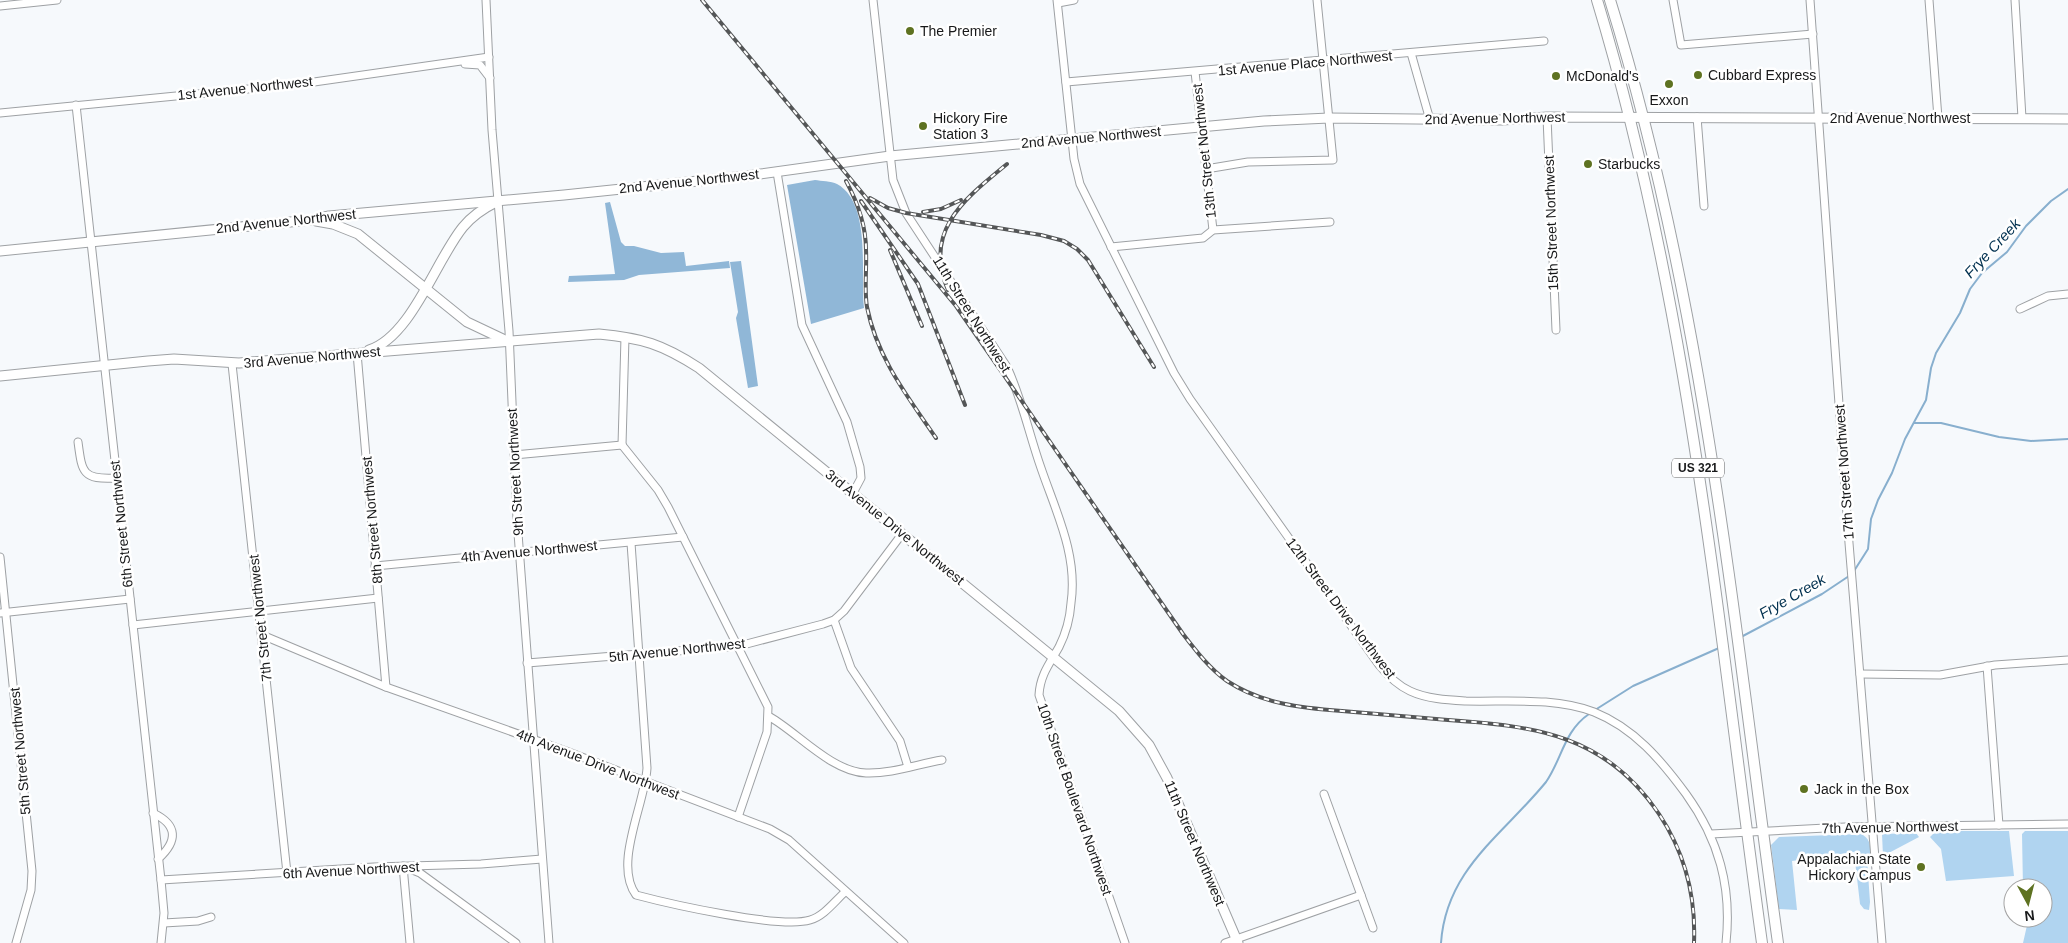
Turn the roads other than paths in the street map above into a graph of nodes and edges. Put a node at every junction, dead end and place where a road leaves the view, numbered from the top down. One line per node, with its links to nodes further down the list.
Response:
1 (57, 0): 13 (street)
2 (486, 0): 17 (street, 9th Street Northwest)
3 (872, 0): 37 (street, 11th Street Northwest)
4 (1074, 0): 12 (street)
5 (1317, 0): 18 (street)
6 (1597, 0): 27 (highway, US 321)
7 (1610, 0): 28 (highway, US 321)
8 (1672, 0): 14 (street)
9 (1810, 0): 14 (street, 17th Street Northwest)
10 (1929, 0): 31 (street)
11 (2015, 0): 32 (street)
12 (1058, 2): 22 (street, 12th Street Drive Northwest)
13 (0, 6)
14 (1813, 34): 30 (street, 17th Street Northwest)
15 (1544, 41): 16 (street, 1st Avenue Place Northwest)
16 (1411, 54): 18 (street, 1st Avenue Place Northwest); 34 (street)
17 (489, 57): 19 (street, 1st Avenue Northwest); 21 (street, 9th Street Northwest)
18 (1323, 61): 20 (street, 1st Avenue Place Northwest); 26 (street)
19 (449, 63): 21 (street); 23 (street, 1st Avenue Northwest)
20 (1195, 72): 22 (street, 1st Avenue Place Northwest); 35 (street, 13th Street Northwest)
21 (490, 78): 40 (street, 9th Street Northwest)
22 (1066, 82): 36 (street, 12th Street Drive Northwest)
23 (76, 105): 24 (street, 1st Avenue Northwest); 45 (street, 6th Street Northwest)
24 (0, 113)
25 (1547, 117): 27 (main road, 2nd Avenue Northwest); 34 (main road, 2nd Avenue Northwest); 51 (street, 15th Street Northwest)
26 (1329, 118): 34 (main road, 2nd Avenue Northwest); 35 (main road, 2nd Avenue Northwest); 38 (street)
27 (1631, 118): 28 (main road, 2nd Avenue Northwest); 97 (highway, US 321)
28 (1644, 118): 29 (main road, 2nd Avenue Northwest); 96 (highway, US 321)
29 (1697, 118): 30 (main road, 2nd Avenue Northwest); 41 (street)
30 (1818, 118): 31 (main road, 2nd Avenue Northwest); 82 (street, 17th Street Northwest)
31 (1938, 118): 32 (main road, 2nd Avenue Northwest)
32 (2022, 118): 33 (main road, 2nd Avenue Northwest)
33 (2068, 119)
34 (1430, 120)
35 (1200, 127): 36 (main road, 2nd Avenue Northwest); 38 (street, 13th Street Northwest)
36 (1072, 139): 37 (main road, 2nd Avenue Northwest); 46 (street, 12th Street Drive Northwest)
37 (890, 156): 39 (main road, 2nd Avenue Northwest); 78 (street, 11th Street Northwest)
38 (1206, 169): 44 (street, 13th Street Northwest)
39 (777, 172): 40 (main road, 2nd Avenue Northwest); 62 (street)
40 (498, 201): 42 (main road, 2nd Avenue Northwest); 48 (main road); 53 (street, 9th Street Northwest)
41 (1704, 206)
42 (310, 220): 45 (main road, 2nd Avenue Northwest); 48 (main road)
43 (1330, 222): 44 (street)
44 (1213, 230): 46 (street)
45 (90, 241): 47 (main road, 2nd Avenue Northwest); 56 (street, 6th Street Northwest)
46 (1111, 247): 98 (street, 12th Street Drive Northwest)
47 (0, 250)
48 (424, 289): 53 (main road); 54 (main road)
49 (2068, 294): 50 (street)
50 (2020, 310)
51 (1556, 330)
52 (624, 337): 53 (main road, 3rd Avenue Northwest); 59 (street); 62 (main road, 3rd Avenue Drive Northwest)
53 (507, 342): 54 (main road, 3rd Avenue Northwest); 60 (street, 9th Street Northwest)
54 (357, 353): 55 (main road, 3rd Avenue Northwest); 68 (street, 8th Street Northwest)
55 (232, 364): 56 (main road, 3rd Avenue Northwest); 71 (street, 7th Street Northwest)
56 (104, 365): 57 (main road, 3rd Avenue Northwest); 61 (street, 6th Street Northwest)
57 (0, 376)
58 (78, 442): 61 (street)
59 (622, 445): 60 (street); 64 (street)
60 (514, 454): 66 (street, 9th Street Northwest)
61 (116, 478): 70 (street, 6th Street Northwest)
62 (853, 493): 63 (main road, 3rd Avenue Drive Northwest)
63 (902, 534): 73 (street, 5th Avenue Northwest); 78 (main road, 3rd Avenue Drive Northwest)
64 (683, 537): 65 (street, 4th Avenue Northwest); 76 (street)
65 (631, 543): 66 (street, 4th Avenue Northwest); 77 (street)
66 (520, 552): 68 (street, 4th Avenue Northwest); 80 (street, 9th Street Northwest)
67 (0, 557): 72 (street, 5th Street Northwest)
68 (375, 566): 69 (street, 8th Street Northwest)
69 (378, 598): 71 (street); 83 (street, 8th Street Northwest)
70 (130, 599): 72 (street); 74 (street, 6th Street Northwest)
71 (259, 610): 74 (street); 75 (street, 7th Street Northwest)
72 (3, 612): 110 (street, 5th Street Northwest)
73 (834, 620): 76 (street, 5th Avenue Northwest); 88 (street)
74 (133, 625): 91 (street, 6th Street Northwest)
75 (262, 635): 83 (street, 4th Avenue Drive Northwest); 102 (street, 7th Street Northwest)
76 (738, 646): 77 (street, 5th Avenue Northwest); 84 (street)
77 (638, 654): 80 (street, 5th Avenue Northwest); 89 (street)
78 (1053, 656): 86 (main road, 3rd Avenue Drive Northwest); 116 (street, 10th Street Boulevard Northwest)
79 (2068, 660): 81 (street)
80 (527, 663): 85 (street, 9th Street Northwest)
81 (1987, 666): 82 (street); 94 (street)
82 (1860, 674): 95 (street, 17th Street Northwest)
83 (386, 687): 85 (street, 4th Avenue Drive Northwest)
84 (770, 717): 88 (street); 92 (street)
85 (533, 739): 89 (street, 4th Avenue Drive Northwest); 100 (street, 9th Street Northwest)
86 (1148, 745): 109 (main road, 11th Street Northwest)
87 (942, 760): 88 (street)
88 (908, 767)
89 (646, 782): 92 (street, 4th Avenue Drive Northwest); 104 (street)
90 (1324, 794): 105 (street)
91 (153, 813): 99 (street, 6th Street Northwest); 99 (street)
92 (738, 817): 104 (street, 4th Avenue Drive Northwest)
93 (2068, 824): 94 (street, 7th Avenue Northwest)
94 (1999, 825): 95 (street, 7th Avenue Northwest)
95 (1873, 827): 96 (street, 7th Avenue Northwest); 121 (street, 17th Street Northwest)
96 (1762, 830): 97 (street, 7th Avenue Northwest); 120 (highway, US 321)
97 (1747, 832): 98 (street, 7th Avenue Northwest); 119 (highway, US 321)
98 (1711, 834): 118 (street, 12th Street Drive Northwest)
99 (158, 859): 103 (street, 6th Street Northwest)
100 (542, 859): 101 (street, 6th Avenue Northwest); 114 (street, 9th Street Northwest)
101 (403, 866): 102 (street, 6th Avenue Northwest); 112 (street); 113 (street)
102 (287, 872): 103 (street, 6th Avenue Northwest)
103 (161, 880): 107 (street, 6th Street Northwest)
104 (845, 892): 115 (street, 4th Avenue Drive Northwest)
105 (1361, 895): 108 (street); 109 (street)
106 (211, 917): 107 (street)
107 (164, 923): 111 (street, 6th Street Northwest)
108 (1373, 928)
109 (1237, 941): 117 (street)
110 (16, 943)
111 (161, 943)
112 (410, 943)
113 (516, 943)
114 (549, 943)
115 (904, 943)
116 (1125, 943)
117 (1225, 943)
118 (1726, 943)
119 (1762, 943)
120 (1778, 943)
121 (1882, 943)

